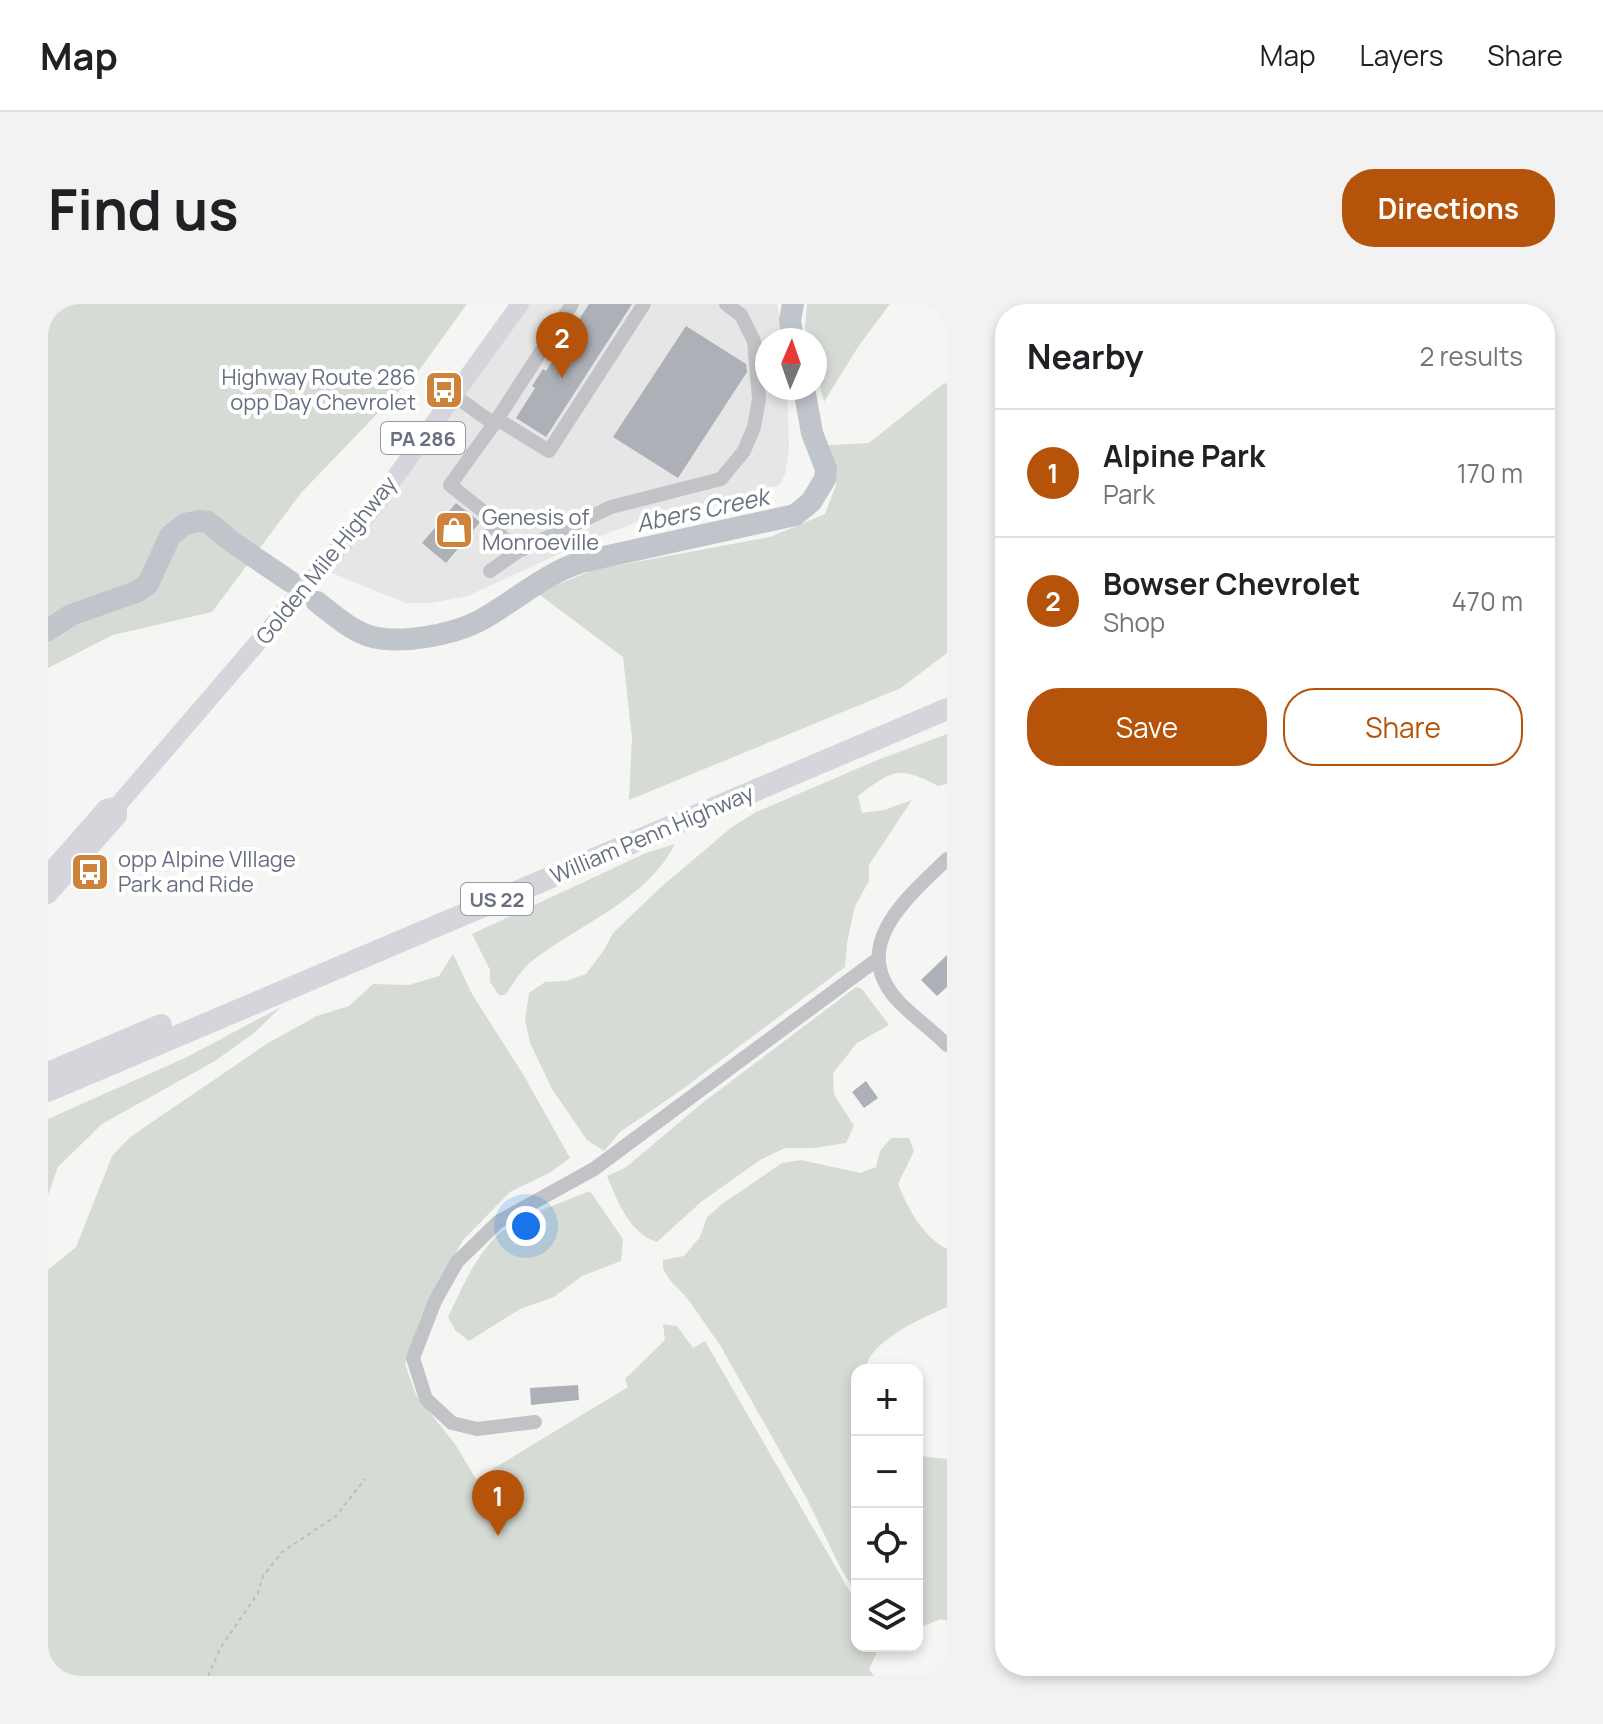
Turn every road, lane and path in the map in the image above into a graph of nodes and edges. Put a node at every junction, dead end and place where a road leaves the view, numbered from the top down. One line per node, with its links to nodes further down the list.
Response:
1 (520, 304): 5 (main road, Golden Mile Highway / PA 286)
2 (572, 304): 6 (street)
3 (644, 304): 6 (street)
4 (726, 304): 7 (street)
5 (455, 396): 6 (street); 11 (main road, Golden Mile Highway / PA 286)
6 (495, 422): 7 (street)
7 (517, 552): 8 (street)
8 (490, 571)
9 (947, 692): 17 (highway, William Penn Highway / US 22)
10 (947, 709): 18 (highway, William Penn Highway / US 22)
11 (118, 805): 13 (main road, Golden Mile Highway / PA 286); 14 (main road, Golden Mile Highway / PA 286)
12 (947, 859): 15 (street)
13 (48, 874)
14 (48, 895)
15 (879, 958): 16 (street); 19 (street)
16 (945, 1040)
17 (48, 1073)
18 (48, 1091)
19 (535, 1422)
20 (365, 1479): 21 (path)
21 (208, 1676)

